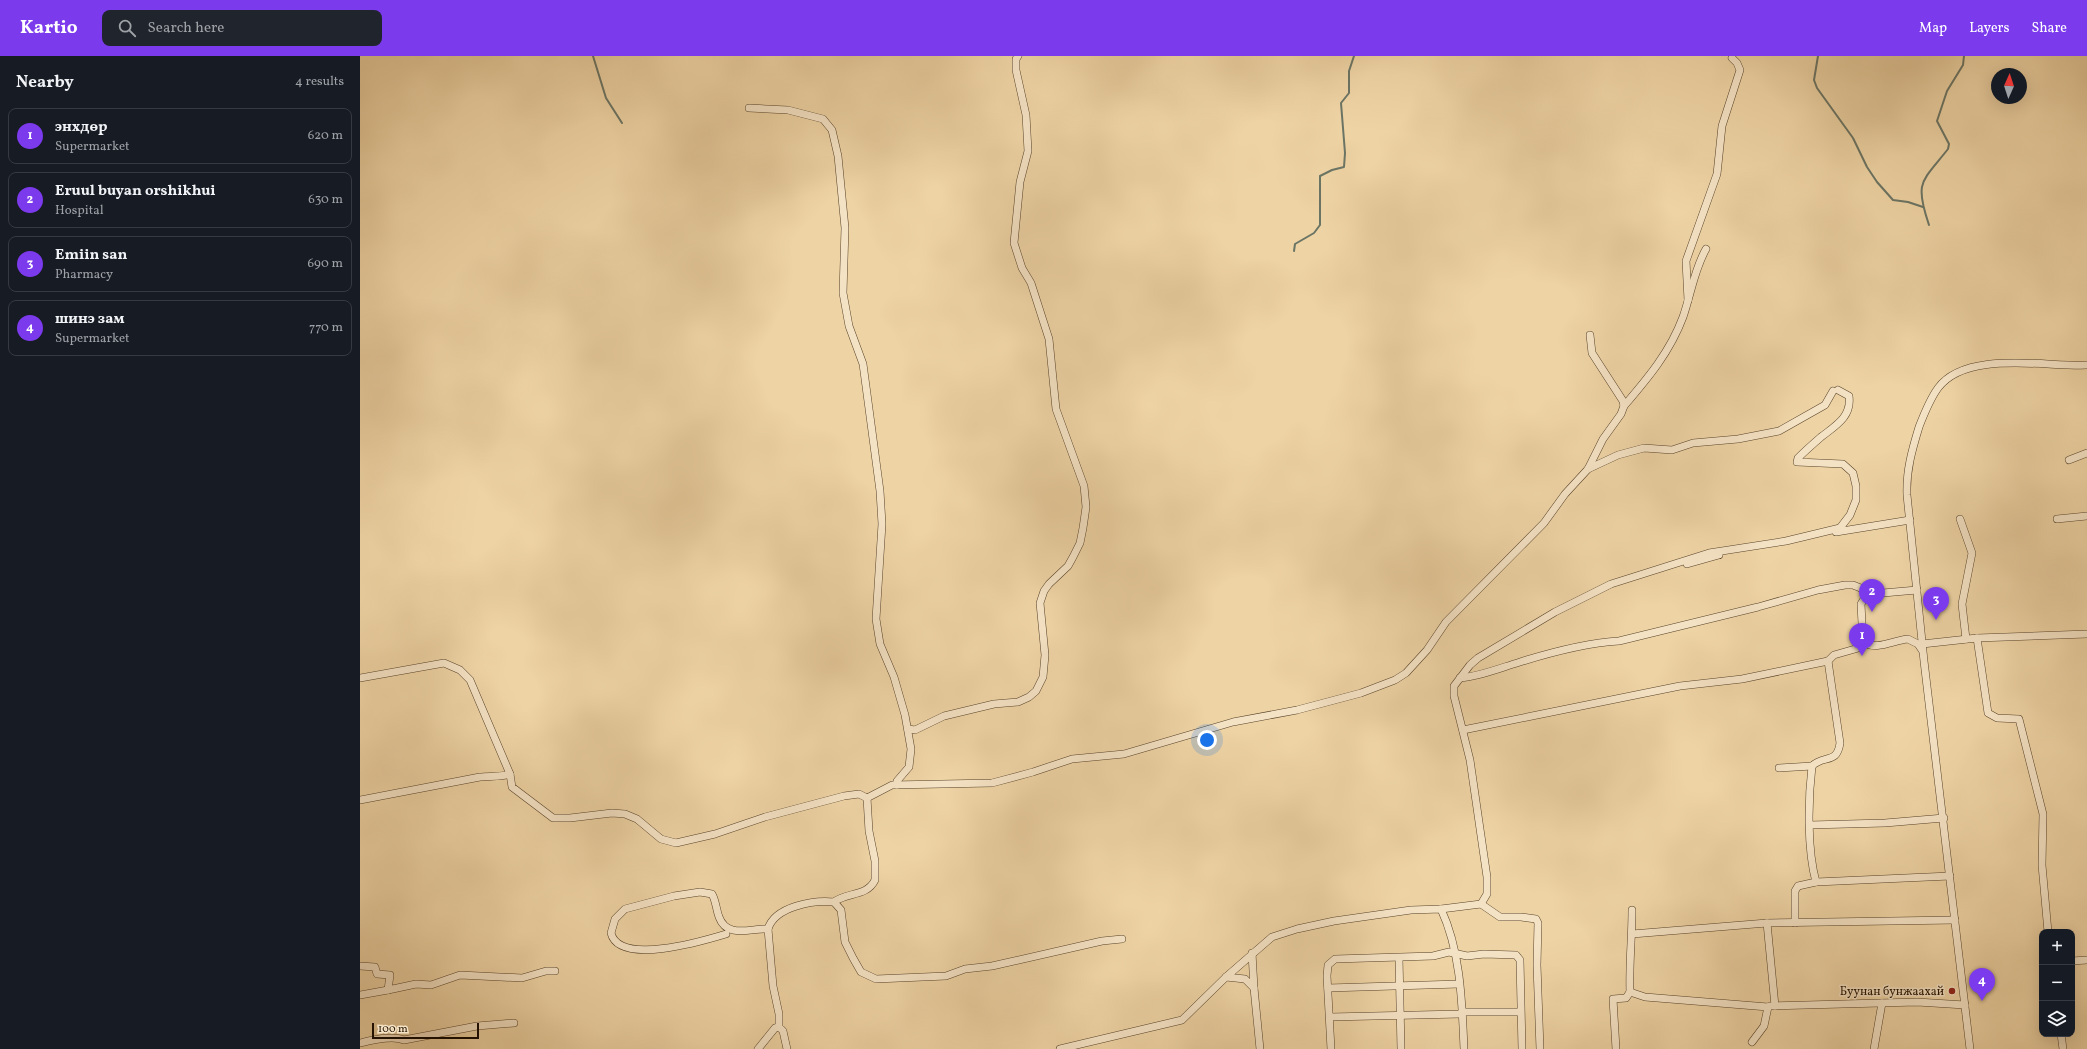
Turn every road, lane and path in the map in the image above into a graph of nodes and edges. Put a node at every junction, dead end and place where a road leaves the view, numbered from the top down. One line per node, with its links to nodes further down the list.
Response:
1 (1018, 56): 28 (street)
2 (1732, 58): 5 (street)
3 (749, 108): 28 (street)
4 (1706, 249): 5 (street)
5 (1688, 300): 8 (street)
6 (1590, 335): 8 (street)
7 (2087, 365): 15 (street)
8 (1624, 406): 11 (street)
9 (2087, 453): 10 (street)
10 (2069, 460)
11 (1588, 469): 16 (street); 33 (street)
12 (2087, 516): 14 (street)
13 (1960, 519): 21 (street)
14 (2057, 519)
15 (1910, 520): 16 (street); 17 (street)
16 (1654, 572): 27 (street)
17 (1917, 590): 18 (street); 23 (street)
18 (1873, 593): 22 (street); 27 (street)
19 (2087, 634): 20 (street)
20 (1977, 638): 21 (street); 48 (street)
21 (1966, 639): 23 (street)
22 (1863, 642): 24 (street); 25 (street)
23 (1922, 644): 24 (street)
24 (1923, 653): 36 (street)
25 (1828, 661): 29 (street); 30 (street)
26 (360, 678): 32 (street)
27 (1460, 678): 29 (street)
28 (908, 729): 33 (street)
29 (1463, 730): 41 (street)
30 (1812, 766): 31 (street); 37 (street)
31 (1779, 768)
32 (510, 774): 34 (street); 35 (street)
33 (897, 785): 34 (street)
34 (867, 798): 40 (street)
35 (360, 800)
36 (1944, 818): 37 (street); 38 (street)
37 (1810, 825): 39 (street)
38 (1950, 876): 39 (street); 44 (street)
39 (1816, 882): 46 (street)
40 (834, 902): 47 (street); 51 (street)
41 (1481, 904): 42 (street); 87 (street)
42 (1441, 909): 52 (street); 53 (street)
43 (1632, 910): 50 (street)
44 (1955, 920): 46 (street); 68 (street)
45 (1767, 923): 46 (street); 50 (street); 69 (street)
46 (1795, 923)
47 (768, 929): 49 (street); 75 (street)
48 (2048, 929)
49 (726, 934)
50 (1632, 934): 65 (street)
51 (1122, 939)
52 (1455, 952): 54 (street); 60 (street); 71 (street)
53 (1252, 953): 59 (street); 62 (street)
54 (1399, 958): 61 (street); 63 (street)
55 (2087, 960): 56 (street)
56 (2075, 961)
57 (360, 966): 64 (street)
58 (556, 971): 64 (street)
59 (1226, 977): 62 (street); 81 (street)
60 (1459, 984): 61 (street); 70 (street)
61 (1399, 986): 63 (street); 72 (street)
62 (1254, 988): 82 (street)
63 (1328, 988): 73 (street)
64 (388, 990): 66 (street)
65 (1630, 992): 69 (street); 88 (street)
66 (360, 995)
67 (1882, 1003): 68 (street); 69 (street); 89 (street)
68 (1965, 1005): 90 (street)
69 (1771, 1007): 77 (street)
70 (1462, 1012): 71 (street); 72 (street); 85 (street)
71 (1520, 1012): 86 (street)
72 (1401, 1016): 73 (street); 84 (street)
73 (1330, 1017): 83 (street)
74 (514, 1023): 78 (street)
75 (779, 1027): 79 (street); 80 (street)
76 (2061, 1037): 91 (street)
77 (1752, 1042)
78 (360, 1043)
79 (758, 1049)
80 (787, 1049)
81 (1060, 1049)
82 (1260, 1049)
83 (1331, 1049)
84 (1401, 1049)
85 (1464, 1049)
86 (1522, 1049)
87 (1540, 1049)
88 (1616, 1049)
89 (1874, 1049)
90 (1970, 1049)
91 (2063, 1049)

